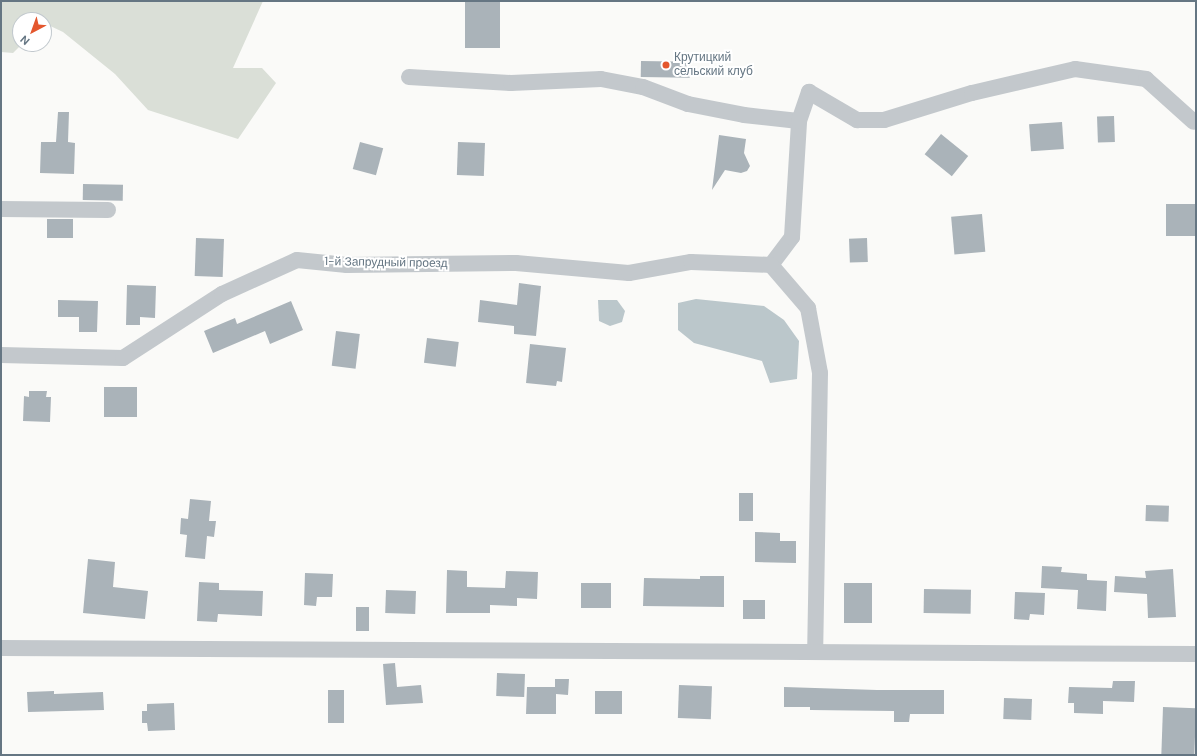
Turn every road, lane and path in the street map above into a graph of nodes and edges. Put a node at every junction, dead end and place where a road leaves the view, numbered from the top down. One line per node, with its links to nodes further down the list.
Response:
1 (409, 77): 2 (street)
2 (800, 121): 3 (street); 6 (street)
3 (1194, 122)
4 (1, 209): 5 (street)
5 (108, 210)
6 (771, 265): 7 (street, 1-й Запрудный проезд); 9 (street)
7 (1, 355)
8 (1, 648): 9 (street)
9 (815, 652): 10 (street)
10 (1196, 654)

